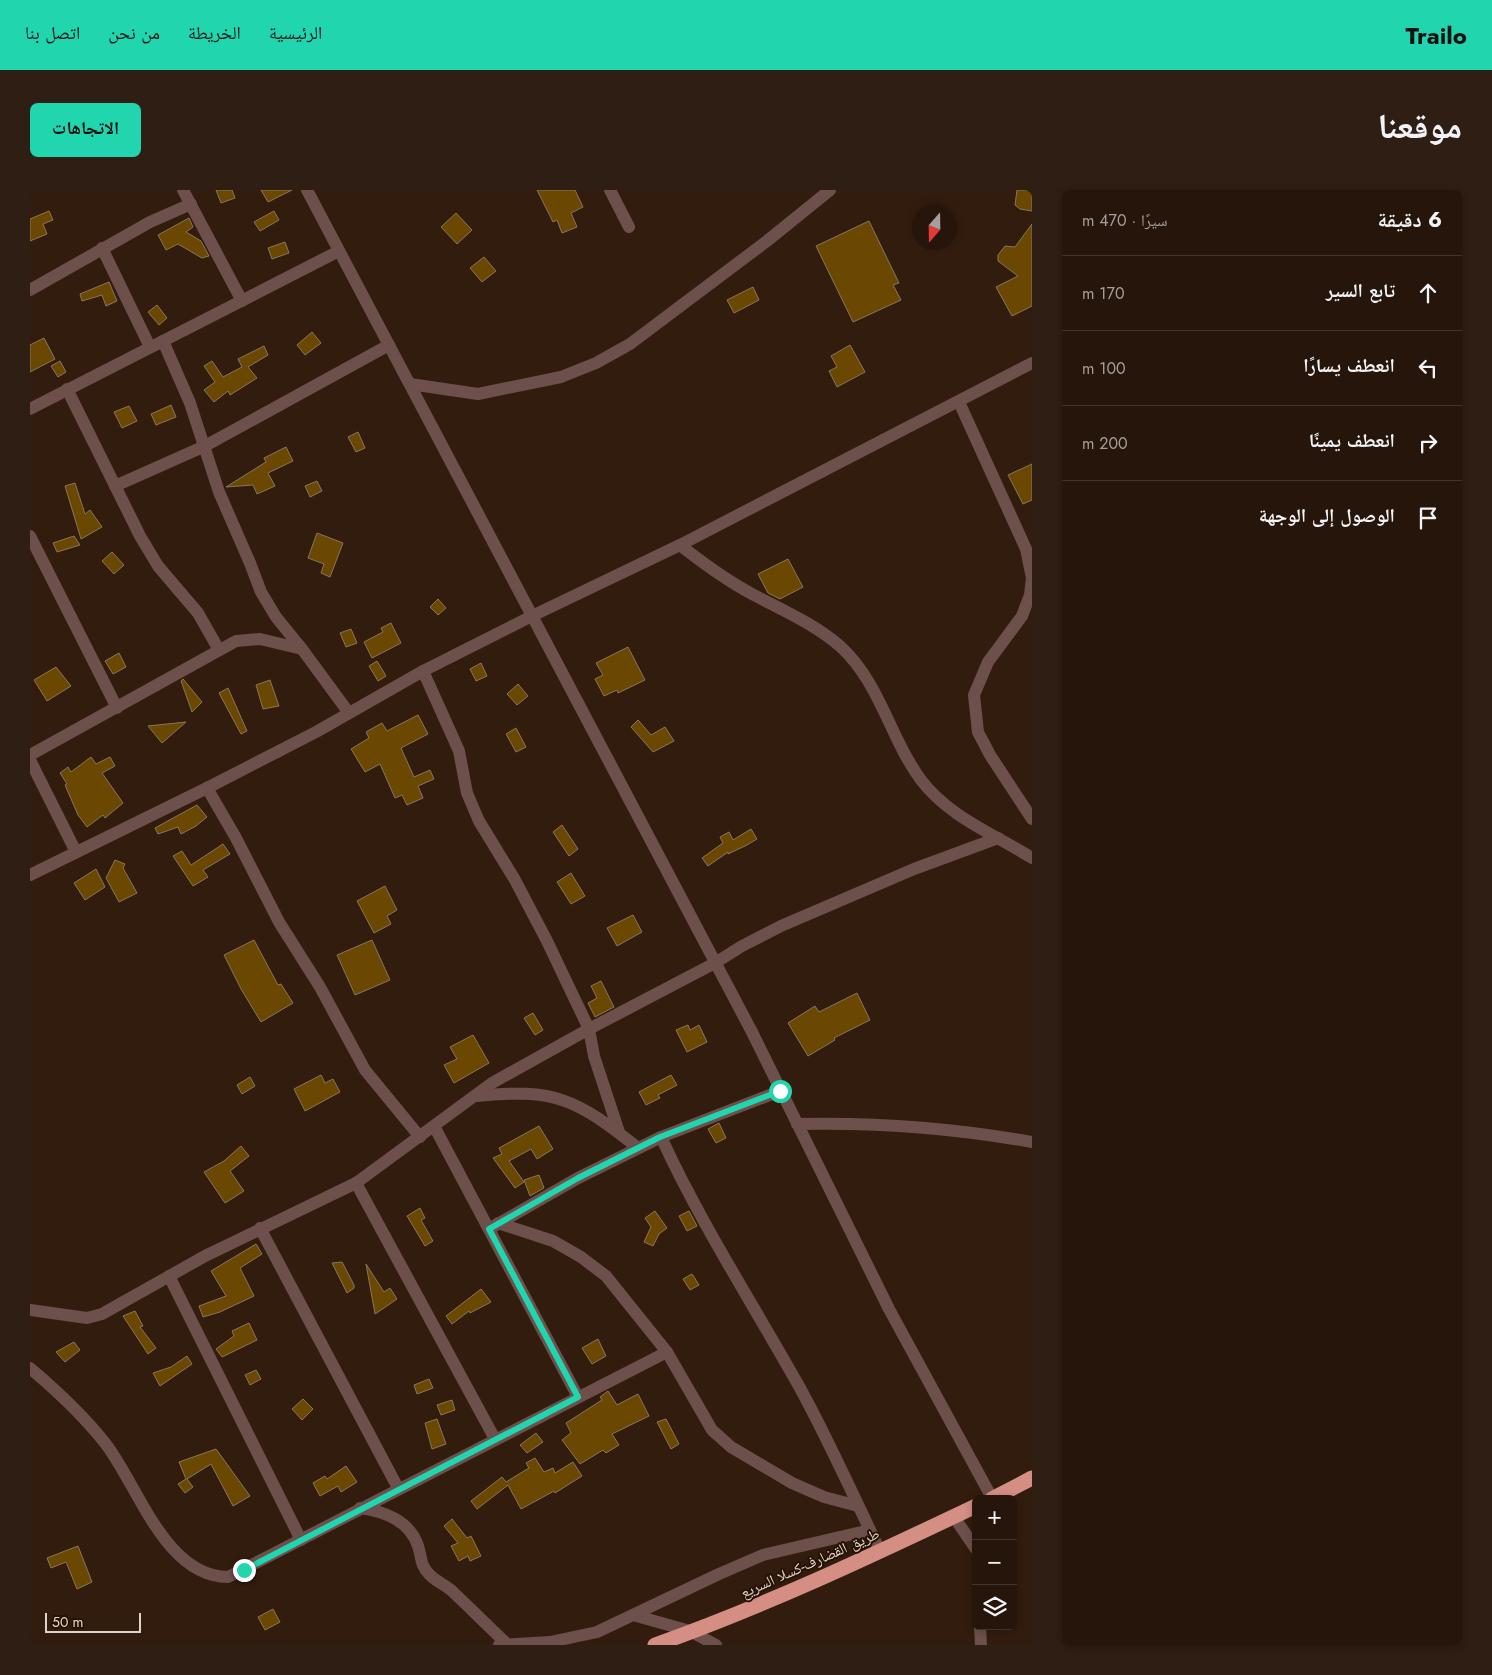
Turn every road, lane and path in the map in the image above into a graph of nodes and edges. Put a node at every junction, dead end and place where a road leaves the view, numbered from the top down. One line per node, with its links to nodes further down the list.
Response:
1 (183, 190): 5 (street)
2 (307, 190): 8 (street)
3 (610, 190): 6 (street)
4 (830, 190): 15 (street)
5 (190, 204): 7 (street); 10 (street)
6 (629, 227)
7 (102, 248): 9 (street); 13 (street)
8 (339, 251): 10 (street); 12 (street)
9 (30, 290)
10 (242, 301): 11 (street)
11 (163, 341): 13 (street); 19 (street)
12 (390, 345): 15 (street); 19 (street)
13 (150, 347): 16 (street)
14 (1032, 363): 17 (street)
15 (410, 384): 23 (street)
16 (67, 389): 18 (street); 20 (street)
17 (959, 402): 22 (street); 32 (street)
18 (30, 409)
19 (205, 446): 20 (street); 24 (street)
20 (115, 486): 25 (street)
21 (30, 536): 27 (street)
22 (680, 545): 23 (street); 33 (street)
23 (534, 615): 26 (street); 37 (street)
24 (302, 649): 25 (street); 28 (street)
25 (219, 650): 27 (street)
26 (424, 672): 28 (street); 38 (street)
27 (117, 708): 29 (street)
28 (348, 714): 31 (street)
29 (30, 755)
30 (30, 760): 34 (street)
31 (207, 788): 34 (street); 44 (street)
32 (1032, 819)
33 (998, 838): 35 (street); 37 (street)
34 (76, 852): 36 (street)
35 (1032, 858)
36 (30, 875)
37 (715, 963): 38 (street); 39 (street)
38 (589, 1029): 40 (street); 43 (street)
39 (780, 1091): 41 (street); 45 (street)
40 (474, 1096): 42 (street); 43 (street)
41 (797, 1124): 46 (street); 59 (street)
42 (434, 1126): 44 (street); 49 (street)
43 (618, 1132): 47 (street)
44 (420, 1137): 48 (street)
45 (660, 1137): 47 (street); 61 (street)
46 (1032, 1142)
47 (638, 1148): 49 (street)
48 (356, 1183): 50 (street); 56 (street)
49 (493, 1226): 53 (street); 55 (street)
50 (260, 1228): 51 (street); 58 (street)
51 (169, 1276): 52 (street); 66 (street)
52 (30, 1310)
53 (667, 1352): 55 (street); 61 (street)
54 (30, 1368): 66 (street)
55 (578, 1397): 56 (street)
56 (494, 1439): 58 (street)
57 (1032, 1478): 60 (highway)
58 (398, 1488): 62 (street)
59 (990, 1495)
60 (1000, 1495)
61 (858, 1506): 65 (street)
62 (360, 1508): 66 (street); 72 (street)
63 (972, 1508): 64 (highway, طريق القضارف-كسلا السريع)
64 (954, 1517): 67 (street); 68 (highway, طريق القضارف-كسلا السريع)
65 (870, 1530): 68 (street); 69 (street)
66 (301, 1540)
67 (972, 1543)
68 (880, 1551): 71 (highway, طريق القضارف-كسلا السريع)
69 (633, 1614): 71 (street); 72 (street)
70 (980, 1630): 75 (street)
71 (690, 1631): 73 (highway, طريق القضارف-كسلا السريع); 74 (street)
72 (503, 1645)
73 (655, 1645)
74 (716, 1645)
75 (981, 1645)

